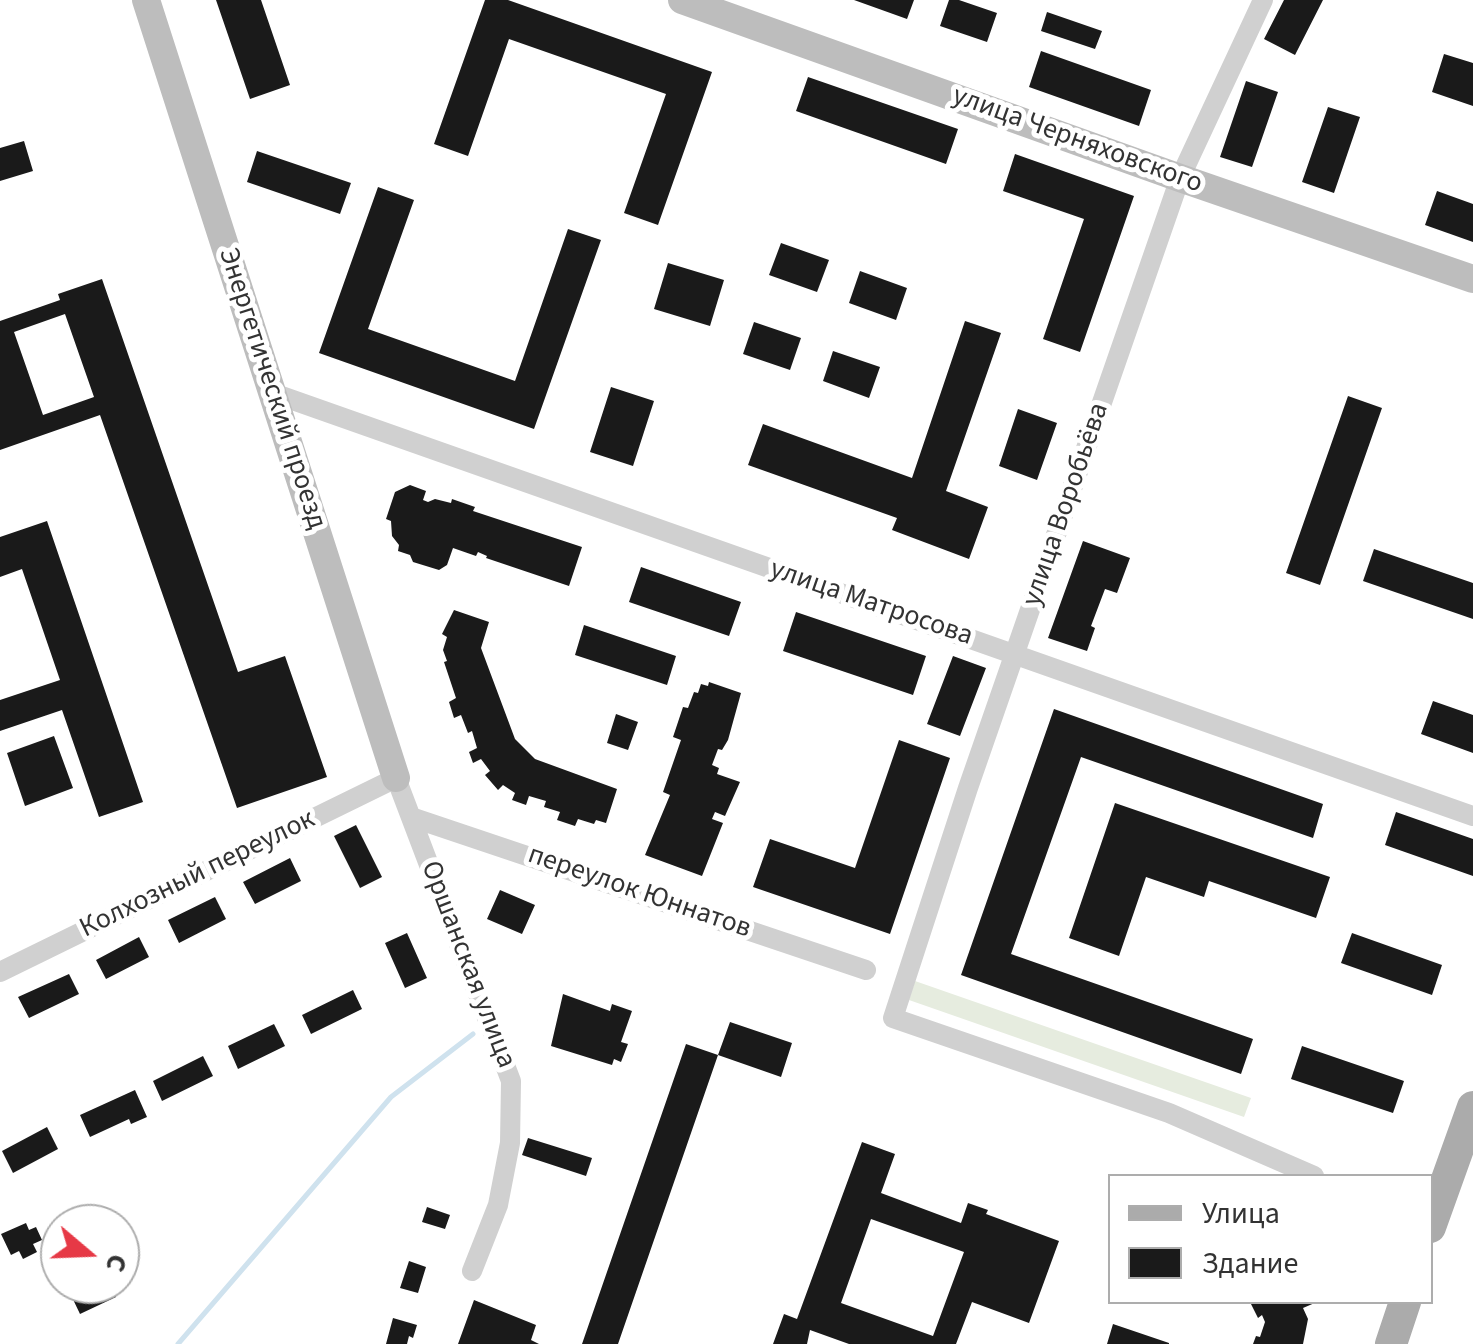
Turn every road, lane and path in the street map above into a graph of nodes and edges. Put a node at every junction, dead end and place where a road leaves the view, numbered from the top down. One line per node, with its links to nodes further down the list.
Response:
1 (146, 0): 6 (street, Энергетический проезд)
2 (682, 0): 4 (street, улица Черняховского)
3 (1262, 0): 4 (street, улица Воробьёва)
4 (1180, 178): 5 (street, улица Черняховского); 7 (street, улица Воробьёва)
5 (1473, 278)
6 (270, 392): 7 (street, улица Матросова); 8 (street, Энергетический проезд)
7 (1015, 655): 9 (street, улица Матросова); 14 (street, улица Воробьёва)
8 (396, 778): 10 (street, Оршанская улица); 12 (street, Колхозный переулок)
9 (1473, 816)
10 (411, 817): 11 (street, переулок Юннатов); 16 (street, Оршанская улица)
11 (866, 970)
12 (0, 972)
13 (1473, 1107): 15 (main road)
14 (1309, 1174)
15 (1433, 1217)
16 (472, 1271)
17 (1404, 1304): 18 (main road)
18 (1390, 1344)

